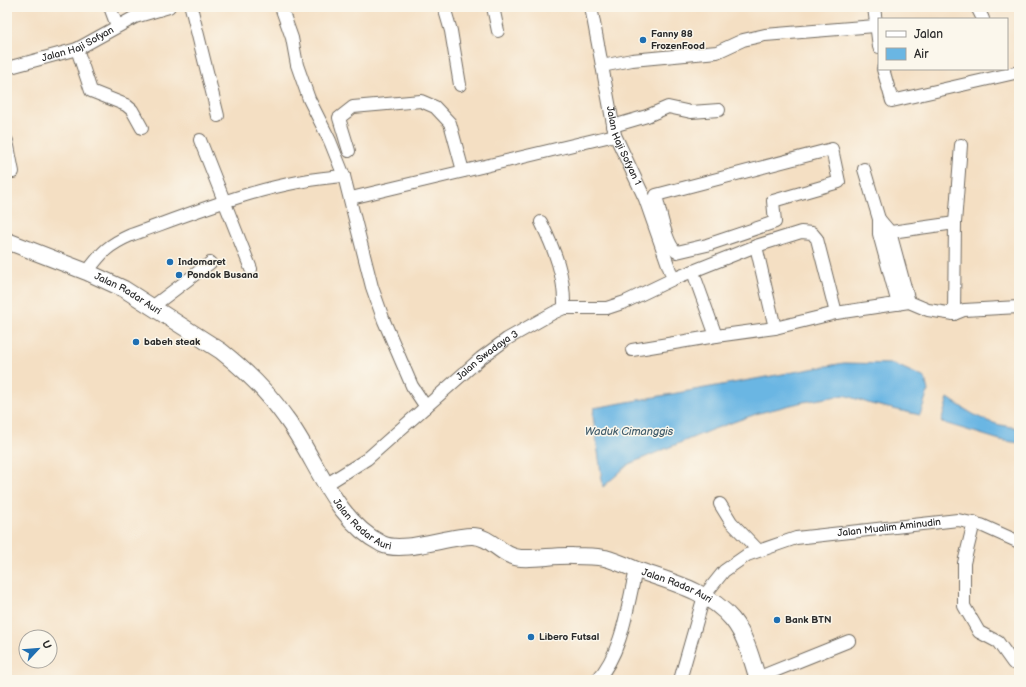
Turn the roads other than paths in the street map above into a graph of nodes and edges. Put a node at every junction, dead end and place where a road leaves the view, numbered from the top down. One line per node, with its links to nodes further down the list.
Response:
1 (110, 7): 11 (street)
2 (169, 7): 11 (street, Jalan Haji Sofyan)
3 (190, 7): 22 (street)
4 (281, 7): 32 (street)
5 (444, 7): 20 (street)
6 (494, 7): 13 (street)
7 (591, 7): 16 (street, Jalan Haji Sofyan 1)
8 (874, 7): 12 (street)
9 (977, 7): 10 (street)
10 (982, 18)
11 (117, 26): 15 (street, Jalan Haji Sofyan)
12 (875, 26): 14 (street); 16 (street)
13 (498, 31)
14 (878, 42)
15 (77, 49): 17 (street, Jalan Haji Sofyan); 23 (street)
16 (602, 66): 24 (street, Jalan Haji Sofyan 1)
17 (7, 68)
18 (883, 70): 19 (street)
19 (1012, 71)
20 (460, 85)
21 (719, 110): 24 (street)
22 (218, 116)
23 (142, 128)
24 (614, 130): 30 (street); 35 (street, Jalan Haji Sofyan 1)
25 (200, 140): 36 (street)
26 (7, 141): 31 (street)
27 (961, 145): 38 (street)
28 (349, 151): 30 (street)
29 (864, 169): 39 (street)
30 (463, 171): 34 (street)
31 (13, 172)
32 (344, 176): 34 (street); 36 (street)
33 (656, 195): 33 (street); 35 (street)
34 (351, 198): 56 (street)
35 (644, 199): 46 (street, Jalan Haji Sofyan 1)
36 (225, 201): 43 (street); 44 (street)
37 (541, 222): 50 (street)
38 (955, 223): 39 (street); 52 (street)
39 (885, 233): 47 (street)
40 (7, 241): 44 (main road, Jalan Radar Auri)
41 (756, 246): 45 (street, Jalan Swadaya 3); 51 (street, Jalan Swadaya 3); 53 (street)
42 (210, 263): 48 (street)
43 (251, 269)
44 (87, 272): 48 (main road, Jalan Radar Auri)
45 (693, 272): 46 (street, Jalan Swadaya 3); 54 (street)
46 (673, 279): 50 (street, Jalan Swadaya 3)
47 (903, 303): 51 (street); 52 (street)
48 (152, 307): 57 (main road, Jalan Radar Auri)
49 (1019, 307): 52 (street)
50 (564, 308): 56 (street, Jalan Swadaya 3)
51 (836, 313): 53 (street)
52 (954, 314)
53 (775, 328): 54 (street)
54 (716, 336): 55 (street)
55 (632, 350)
56 (426, 407): 57 (street, Jalan Swadaya 3)
57 (327, 484): 62 (main road, Jalan Radar Auri)
58 (720, 504): 61 (street)
59 (974, 522): 60 (street, Jalan Mualim Aminudin); 61 (street, Jalan Mualim Aminudin); 65 (street)
60 (1019, 542)
61 (758, 550): 63 (street, Jalan Mualim Aminudin)
62 (636, 570): 63 (main road, Jalan Radar Auri); 67 (street)
63 (704, 596): 66 (main road, Jalan Radar Auri); 68 (street)
64 (849, 642): 66 (street)
65 (1019, 660)
66 (758, 679)
67 (597, 680)
68 (680, 680)

